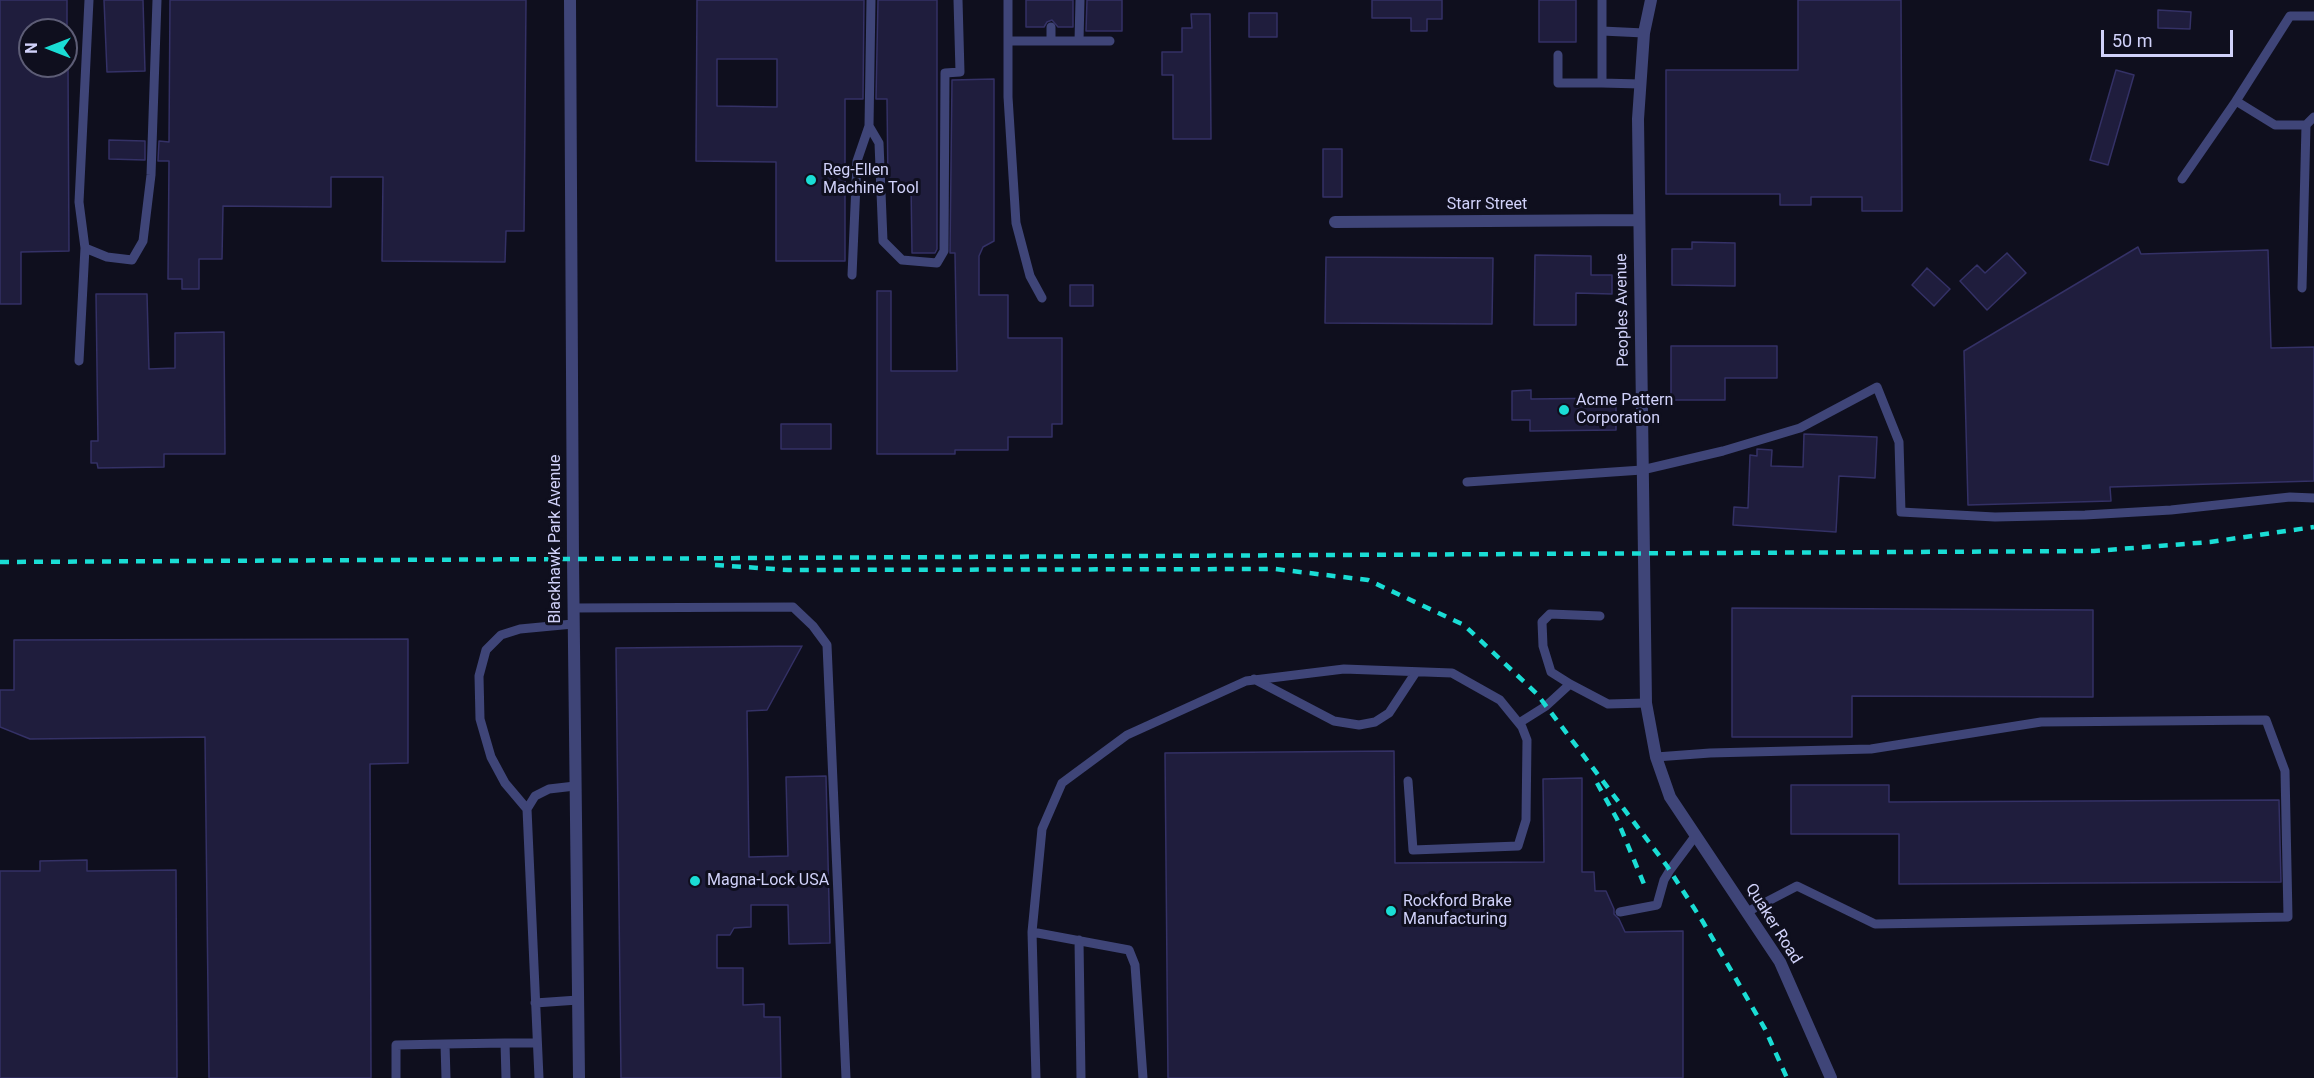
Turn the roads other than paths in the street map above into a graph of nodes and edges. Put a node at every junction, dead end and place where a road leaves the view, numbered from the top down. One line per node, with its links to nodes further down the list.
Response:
1 (89, 0): 28 (lane)
2 (157, 0): 28 (lane)
3 (570, 0): 36 (street, Blackhawk Park Avenue)
4 (871, 0): 24 (lane)
5 (958, 0): 24 (lane)
6 (1008, 0): 14 (lane)
7 (1080, 0): 16 (lane)
8 (1602, 0): 12 (lane)
9 (1651, 0): 13 (street, Peoples Avenue)
10 (2314, 16): 21 (lane)
11 (1051, 27): 15 (lane)
12 (1602, 32): 13 (lane); 19 (lane)
13 (1644, 33): 20 (street, Peoples Avenue)
14 (1008, 41): 15 (lane); 31 (lane)
15 (1051, 41): 16 (lane)
16 (1079, 41): 17 (lane)
17 (1110, 41)
18 (1558, 55): 19 (lane)
19 (1602, 83): 20 (lane)
20 (1640, 84): 26 (street, Peoples Avenue)
21 (2236, 100): 23 (lane); 25 (lane)
22 (2314, 117): 23 (lane)
23 (2306, 125): 30 (lane)
24 (869, 126): 29 (lane)
25 (2182, 178)
26 (1639, 220): 27 (street, Starr Street); 33 (street, Peoples Avenue)
27 (1335, 222)
28 (85, 248): 32 (lane)
29 (852, 275)
30 (2302, 288)
31 (1042, 298)
32 (79, 361)
33 (1642, 470): 34 (lane); 35 (lane); 42 (street, Peoples Avenue)
34 (1467, 482)
35 (2314, 498)
36 (573, 608): 38 (street, Blackhawk Park Avenue); 64 (lane)
37 (1600, 616): 41 (lane)
38 (573, 624): 46 (street, Blackhawk Park Avenue); 48 (lane)
39 (1416, 672): 40 (lane); 40 (lane); 43 (lane)
40 (1254, 680): 52 (lane)
41 (1570, 684): 42 (lane); 43 (lane)
42 (1646, 703): 44 (street, Peoples Avenue)
43 (1519, 723): 45 (lane)
44 (1656, 757): 47 (street, Peoples Avenue); 51 (lane)
45 (1408, 781)
46 (576, 786): 48 (lane); 54 (street, Blackhawk Park Avenue)
47 (1670, 797): 49 (street, Quaker Road)
48 (527, 809): 55 (lane)
49 (1695, 835): 50 (lane); 51 (street, Quaker Road)
50 (1620, 912)
51 (1747, 912): 68 (street, Quaker Road)
52 (1032, 932): 53 (lane); 65 (lane)
53 (1079, 940): 66 (lane); 67 (lane)
54 (578, 1000): 55 (lane); 63 (street, Blackhawk Park Avenue)
55 (535, 1003): 57 (lane)
56 (505, 1043): 57 (lane); 58 (lane); 61 (lane)
57 (537, 1043): 62 (lane)
58 (445, 1044): 59 (lane); 60 (lane)
59 (396, 1078)
60 (446, 1078)
61 (506, 1078)
62 (539, 1078)
63 (579, 1078)
64 (846, 1078)
65 (1036, 1078)
66 (1081, 1078)
67 (1143, 1078)
68 (1831, 1078)

